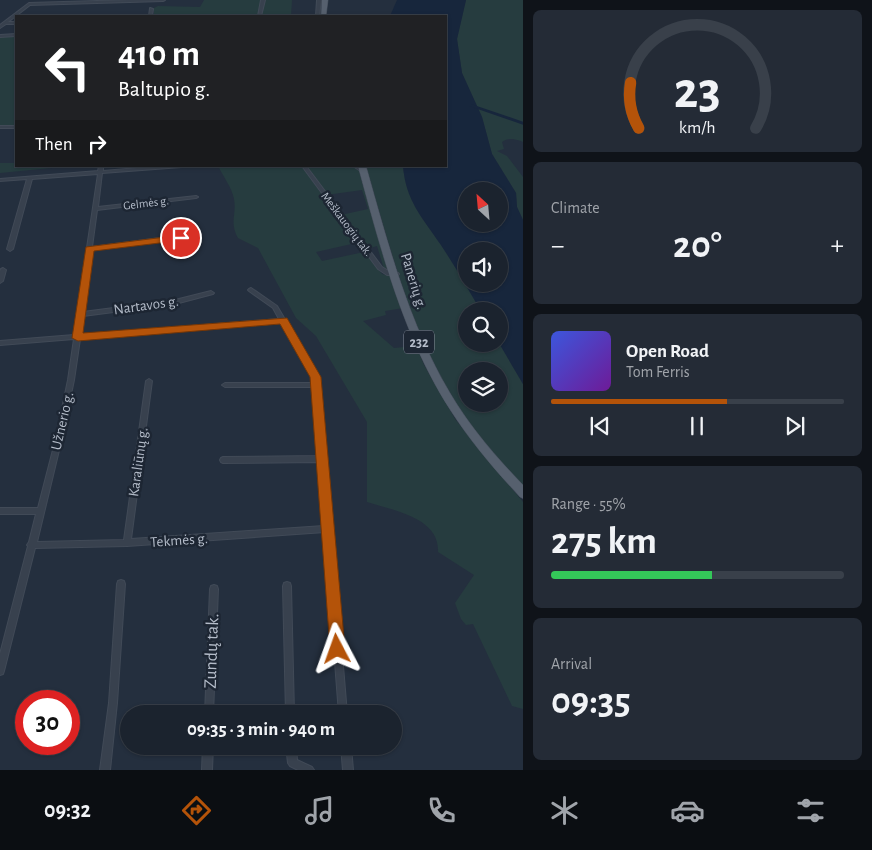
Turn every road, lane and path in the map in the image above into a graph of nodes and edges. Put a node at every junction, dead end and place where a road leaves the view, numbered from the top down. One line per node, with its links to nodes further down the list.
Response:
1 (163, 0): 11 (street)
2 (263, 0): 7 (street)
3 (319, 0): 8 (street)
4 (325, 0): 9 (main road)
5 (152, 9): 6 (street)
6 (151, 15)
7 (259, 15)
8 (318, 15)
9 (324, 15)
10 (0, 18): 11 (street)
11 (9, 19): 12 (street)
12 (5, 23): 13 (street); 14 (street)
13 (15, 23)
14 (0, 27)
15 (0, 36): 16 (street)
16 (15, 36)
17 (0, 127): 18 (street)
18 (15, 127)
19 (155, 167): 22 (street)
20 (305, 167): 31 (street, Meškauogių tak.)
21 (360, 168): 31 (main road, Panerių g. / 232)
22 (101, 169): 23 (street); 26 (street, Užnerio g.)
23 (30, 178): 24 (street); 29 (street)
24 (0, 180)
25 (196, 197): 26 (street, Gelmės g.)
26 (95, 209): 28 (street, Užnerio g.)
27 (198, 235): 28 (street)
28 (90, 249): 35 (street, Užnerio g.)
29 (10, 250)
30 (3, 270): 32 (street)
31 (396, 274): 44 (main road, Panerių g. / 232)
32 (0, 281)
33 (251, 290): 36 (street)
34 (212, 293): 35 (street, Nartavos g.)
35 (80, 314): 37 (street, Užnerio g.)
36 (283, 321): 37 (street); 41 (street)
37 (78, 338): 38 (street); 46 (street, Užnerio g.)
38 (0, 343)
39 (149, 381): 48 (street, Karaliūnų g.)
40 (225, 385): 41 (street)
41 (317, 385): 42 (street)
42 (322, 459): 43 (street); 47 (street)
43 (223, 460)
44 (523, 494)
45 (0, 510): 46 (street)
46 (40, 511): 49 (street, Užnerio g.)
47 (327, 530): 48 (street, Tekmės g.); 56 (street)
48 (127, 543): 49 (street, Tekmės g.)
49 (31, 545): 53 (street, Užnerio g.)
50 (121, 584): 60 (street)
51 (287, 586): 55 (street)
52 (214, 589): 54 (street, Zundų tak.)
53 (0, 671)
54 (209, 705)
55 (290, 705)
56 (342, 705)
57 (208, 755): 61 (street)
58 (292, 755): 62 (street)
59 (347, 755): 63 (street)
60 (105, 770)
61 (207, 770)
62 (308, 770)
63 (348, 770)

